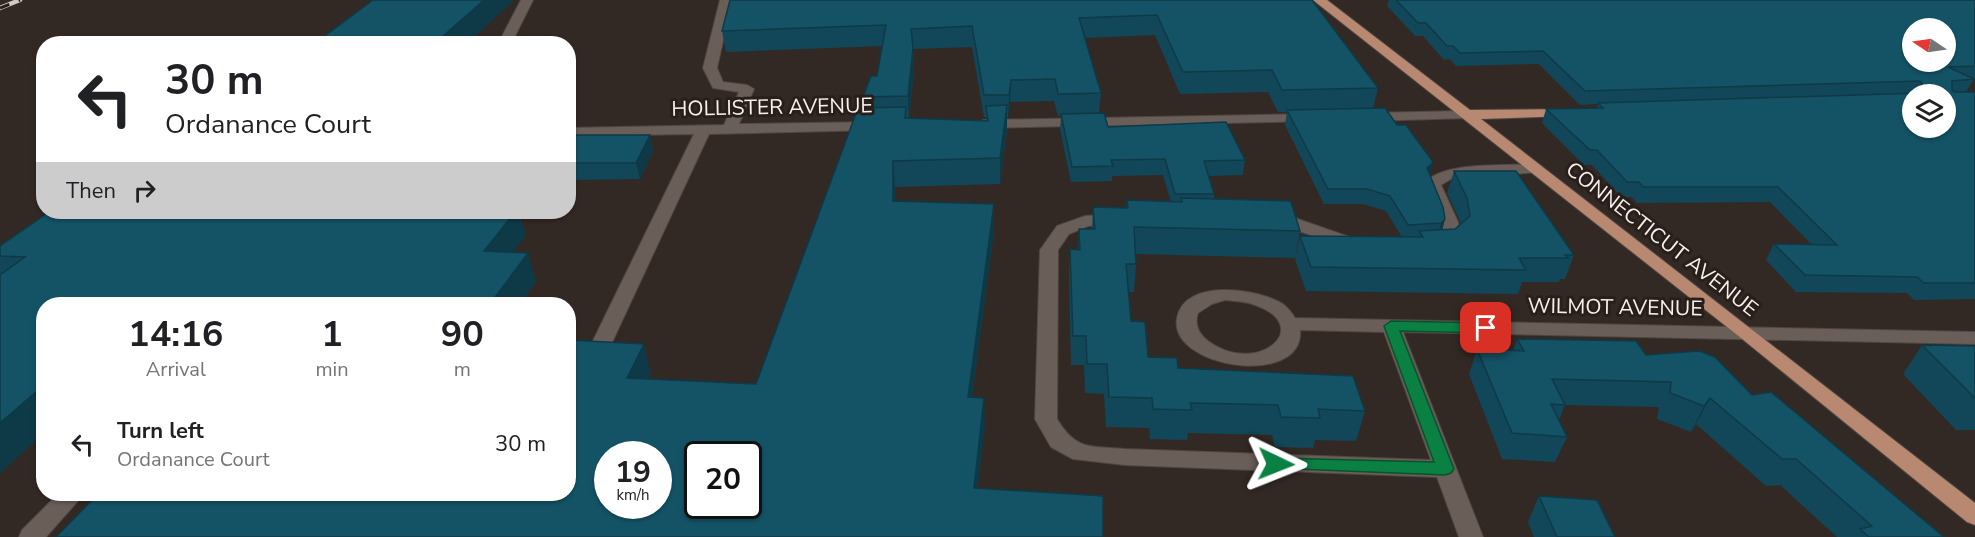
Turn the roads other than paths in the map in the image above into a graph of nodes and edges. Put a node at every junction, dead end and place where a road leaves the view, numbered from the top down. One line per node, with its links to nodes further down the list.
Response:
1 (527, 0): 4 (street)
2 (726, 0): 11 (street)
3 (1319, 0): 6 (main road, CONNECTICUT AVENUE)
4 (508, 36)
5 (1582, 111): 6 (main road)
6 (1465, 115): 7 (street); 14 (main road, CONNECTICUT AVENUE)
7 (1358, 117)
8 (1322, 118): 9 (street)
9 (966, 125)
10 (895, 126): 11 (street, HOLLISTER AVENUE)
11 (729, 129): 12 (street, HOLLISTER AVENUE)
12 (703, 130): 13 (street, HOLLISTER AVENUE); 23 (street)
13 (576, 132)
14 (1534, 169): 18 (street); 21 (main road, CONNECTICUT AVENUE)
15 (1135, 218): 24 (street)
16 (1252, 219): 17 (street)
17 (1366, 248)
18 (1426, 248)
19 (1291, 324): 19 (street); 20 (street, WILMOT AVENUE)
20 (1391, 326): 21 (street, WILMOT AVENUE); 24 (street)
21 (1748, 334): 22 (street, WILMOT AVENUE); 26 (main road, CONNECTICUT AVENUE)
22 (1975, 338)
23 (598, 351)
24 (1445, 469): 28 (street)
25 (65, 501): 27 (street)
26 (1975, 516)
27 (31, 537)
28 (1471, 537)

